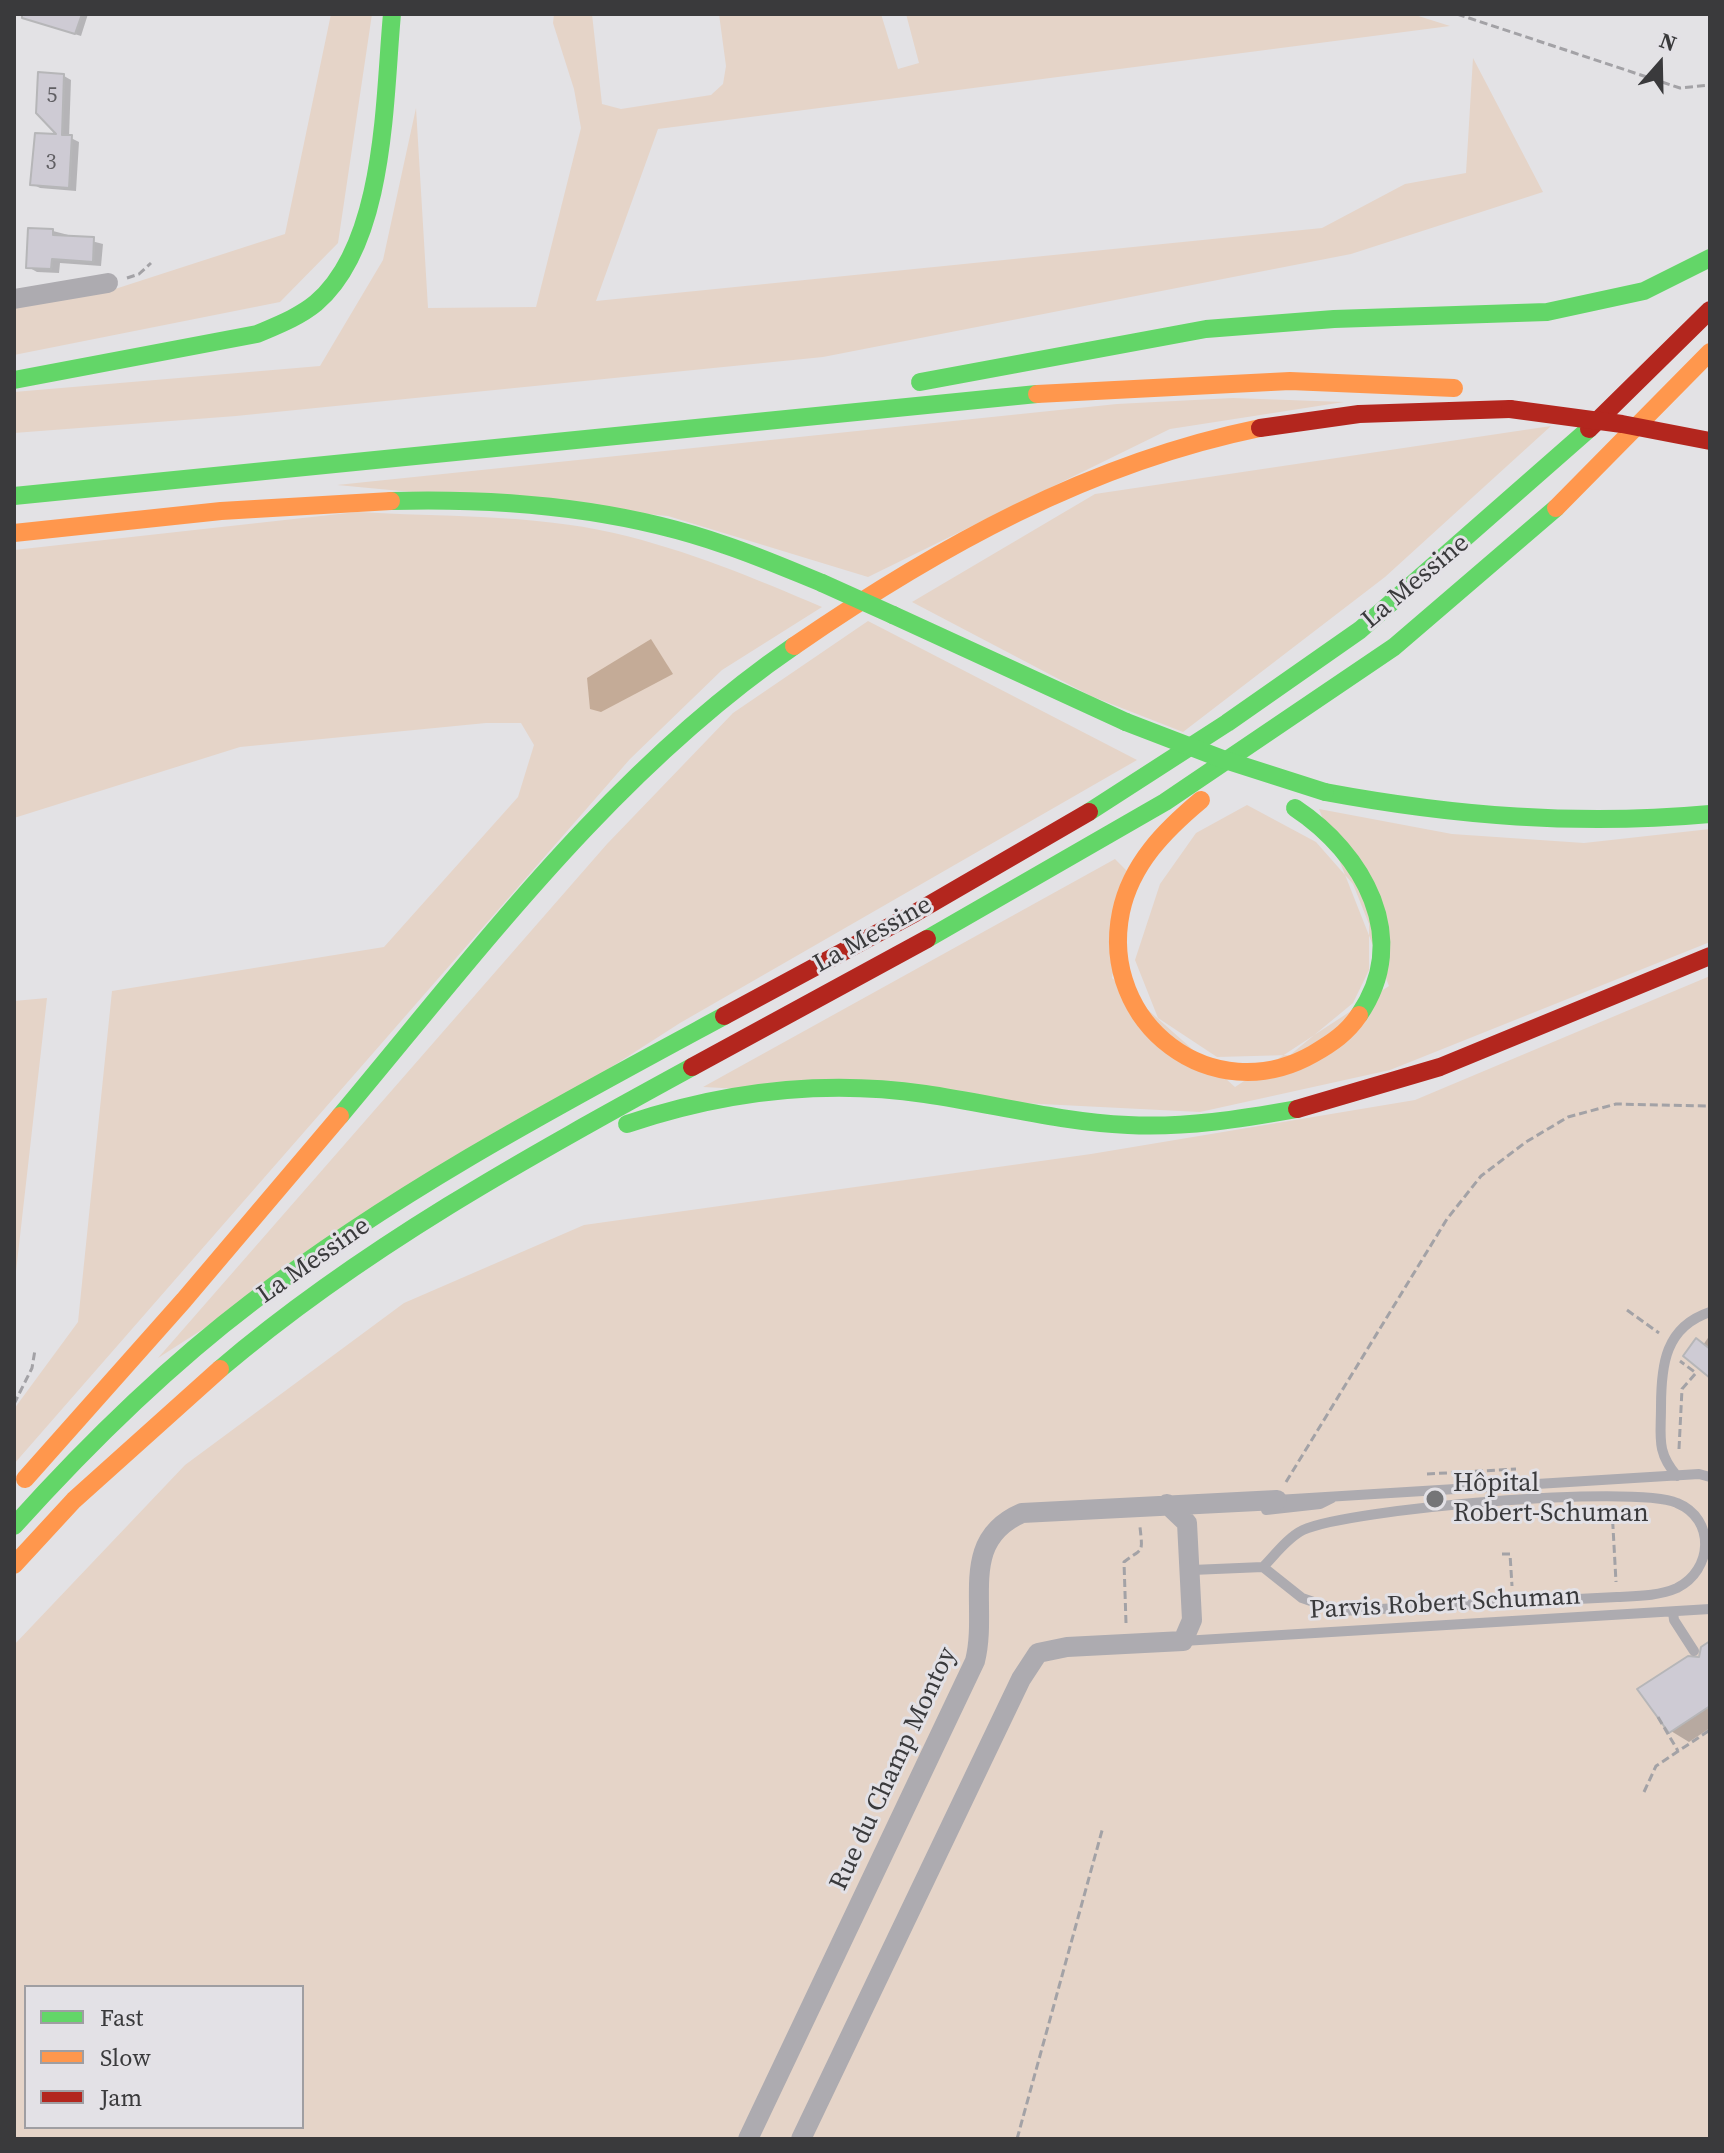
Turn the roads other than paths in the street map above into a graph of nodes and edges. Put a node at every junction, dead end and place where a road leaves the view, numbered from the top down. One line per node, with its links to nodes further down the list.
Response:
1 (392, 14): 7 (main road)
2 (1710, 258): 8 (main road)
3 (108, 283): 4 (street)
4 (14, 299)
5 (1710, 310): 31 (main road, La Messine)
6 (1710, 352): 16 (main road, La Messine)
7 (14, 380)
8 (908, 384)
9 (850, 393): 11 (main road)
10 (1516, 402): 11 (main road); 12 (main road); 13 (main road, bridge); 26 (main road)
11 (738, 422): 14 (main road)
12 (1710, 429)
13 (1710, 441)
14 (14, 496)
15 (14, 533): 17 (main road, bridge)
16 (1394, 647): 19 (main road); 22 (main road, La Messine)
17 (1119, 726): 18 (main road); 20 (main road, bridge)
18 (1255, 790)
19 (1288, 805)
20 (1710, 814)
21 (1710, 956): 22 (main road)
22 (551, 1144): 32 (main road, La Messine)
23 (1710, 1312): 24 (lane)
24 (1677, 1476): 25 (lane); 27 (lane)
25 (1710, 1477)
26 (14, 1492)
27 (1337, 1495): 28 (lane); 29 (lane)
28 (1277, 1500): 29 (street, Rue du Champ Montoy)
29 (1232, 1502): 30 (street, Rue du Champ Montoy)
30 (1167, 1504): 34 (street); 39 (street, Rue du Champ Montoy)
31 (14, 1526)
32 (14, 1565)
33 (1263, 1567): 33 (lane, Parvis Robert Schuman); 34 (lane)
34 (1192, 1570): 37 (street)
35 (1710, 1609): 36 (lane, Parvis Robert Schuman)
36 (1673, 1612): 37 (lane, Parvis Robert Schuman); 38 (lane)
37 (1183, 1641): 40 (street)
38 (1694, 1651)
39 (748, 2139)
40 (801, 2139)

